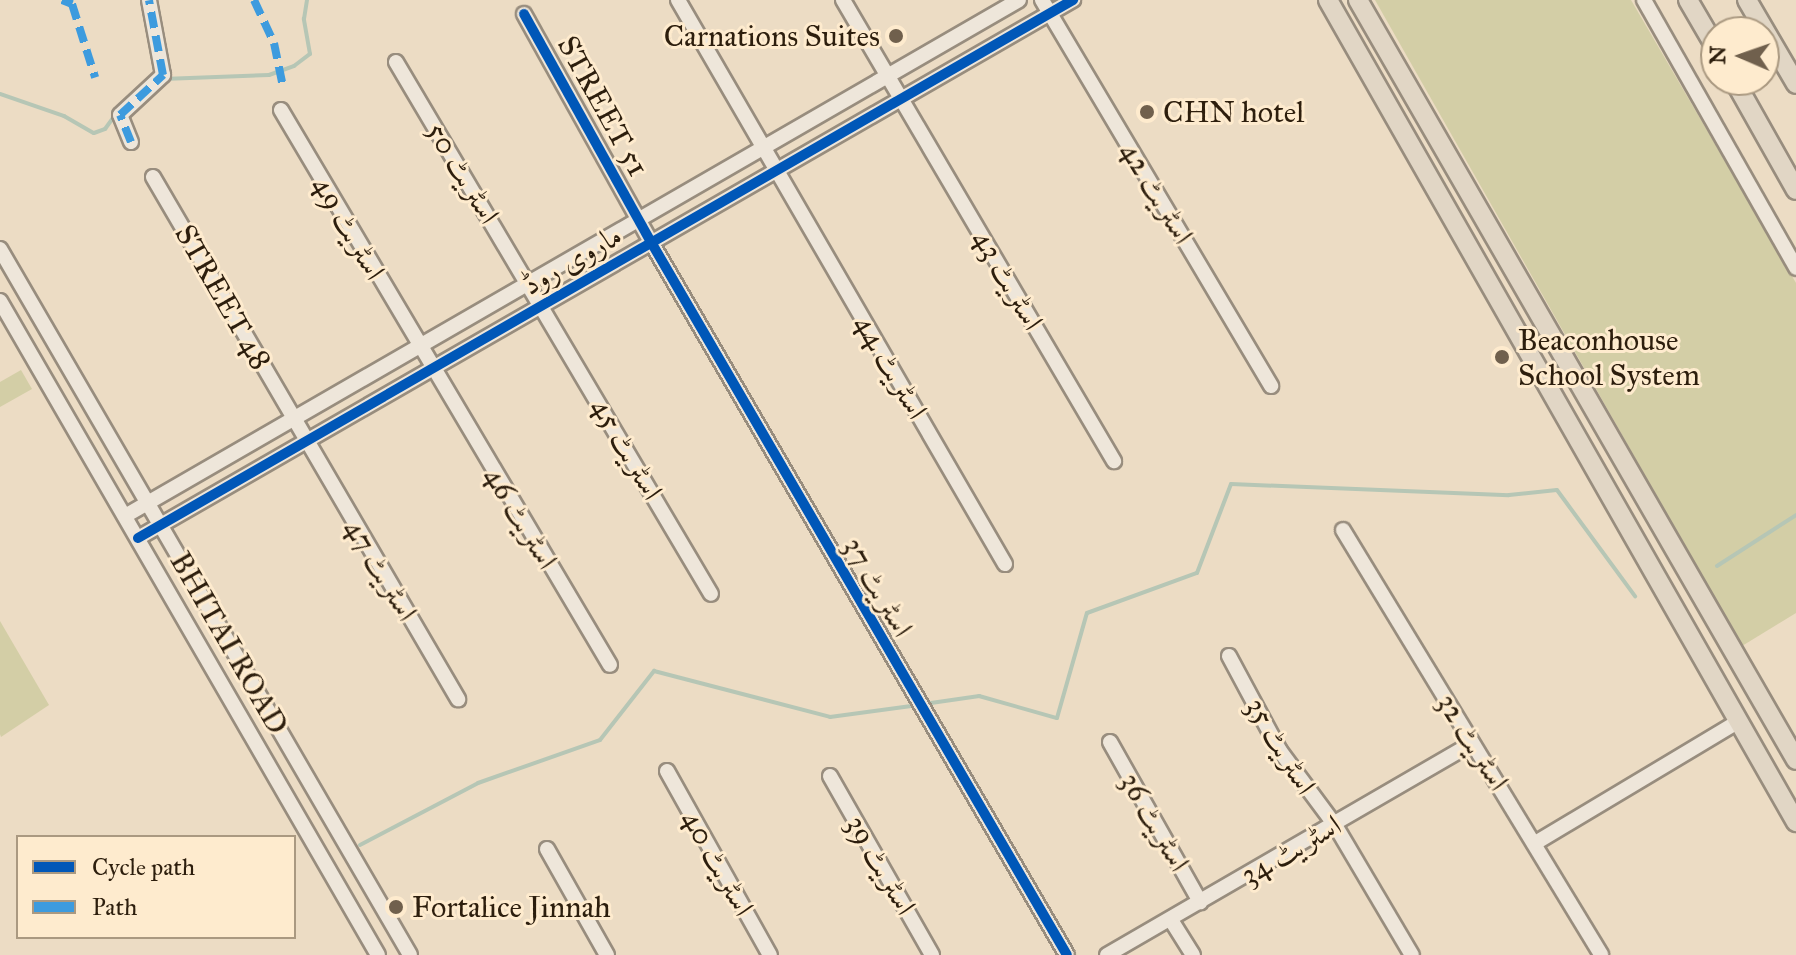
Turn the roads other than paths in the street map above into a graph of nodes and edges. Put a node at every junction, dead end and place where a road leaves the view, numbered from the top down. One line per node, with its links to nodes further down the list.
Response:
1 (149, 0): 20 (street)
2 (678, 0): 21 (street, اسٹریٹ 44)
3 (843, 0): 15 (street, اسٹریٹ 43)
4 (1019, 0): 15 (street, ماروی روڈ)
5 (1073, 0): 11 (street, ماروی روڈ)
6 (1328, 0): 48 (main road)
7 (1358, 0): 51 (main road)
8 (1644, 0): 28 (street)
9 (1688, 0): 13 (main road)
10 (1747, 0): 16 (main road)
11 (1046, 7): 18 (street, ماروی روڈ); 34 (street, اسٹریٹ 42)
12 (524, 14): 25 (street, STREET 51)
13 (1700, 21)
14 (396, 62): 29 (street, اسٹریٹ 50)
15 (887, 74): 18 (street, اسٹریٹ 43); 21 (street, ماروی روڈ)
16 (1796, 84)
17 (1743, 96): 24 (main road)
18 (902, 99): 22 (street, ماروی روڈ); 37 (street, اسٹریٹ 43)
19 (281, 110): 32 (street, اسٹریٹ 49)
20 (131, 142)
21 (763, 144): 22 (street, اسٹریٹ 44); 25 (street, ماروی روڈ)
22 (778, 169): 26 (street, ماروی روڈ); 43 (street, اسٹریٹ 44)
23 (153, 177): 35 (street, STREET 48)
24 (1796, 190)
25 (639, 221): 26 (street, STREET 51); 29 (street, ماروی روڈ)
26 (651, 242): 31 (street, ماروی روڈ); 66 (street, اسٹریٹ 37)
27 (0, 249): 38 (street, BHITAI ROAD)
28 (1796, 268)
29 (529, 284): 31 (street, اسٹریٹ 50); 32 (street, ماروی روڈ)
30 (0, 301): 39 (street, BHITAI ROAD)
31 (543, 305): 33 (street, ماروی روڈ); 44 (street, اسٹریٹ 45)
32 (417, 345): 33 (street, اسٹریٹ 49); 35 (street, ماروی روڈ)
33 (433, 371): 36 (street, ماروی روڈ); 46 (street, اسٹریٹ 46)
34 (1271, 386)
35 (293, 418): 36 (street, STREET 48); 38 (street, ماروی روڈ)
36 (304, 441): 40 (street, ماروی روڈ); 47 (street, اسٹریٹ 47)
37 (1114, 461)
38 (148, 503): 39 (street, ماروی روڈ); 40 (street, BHITAI ROAD)
39 (125, 516): 42 (street, BHITAI ROAD)
40 (161, 525): 42 (street, ماروی روڈ); 60 (street, BHITAI ROAD)
41 (1343, 530): 50 (street, اسٹریٹ 32)
42 (138, 538): 61 (street, BHITAI ROAD)
43 (1005, 564)
44 (711, 594)
45 (1229, 656): 55 (street, اسٹریٹ 35)
46 (610, 665)
47 (458, 699)
48 (1739, 721): 54 (main road); 56 (street)
49 (1110, 742): 58 (street, اسٹریٹ 36)
50 (1472, 743): 55 (street, اسٹریٹ 34); 56 (street, اسٹریٹ 32)
51 (1796, 760)
52 (667, 771): 64 (street, اسٹریٹ 40)
53 (830, 776): 65 (street, اسٹریٹ 39)
54 (1796, 822)
55 (1335, 825): 58 (street, اسٹریٹ 34); 69 (street, اسٹریٹ 35)
56 (1537, 842): 70 (street, اسٹریٹ 32)
57 (547, 849): 63 (street)
58 (1200, 902): 59 (street, اسٹریٹ 34)
59 (1171, 920): 67 (street, اسٹریٹ 34); 68 (street)
60 (399, 935): 61 (street); 62 (street, BHITAI ROAD)
61 (376, 952)
62 (410, 955)
63 (607, 955)
64 (770, 955)
65 (932, 955)
66 (1067, 955)
67 (1107, 955)
68 (1193, 955)
69 (1412, 955)
70 (1601, 955)

